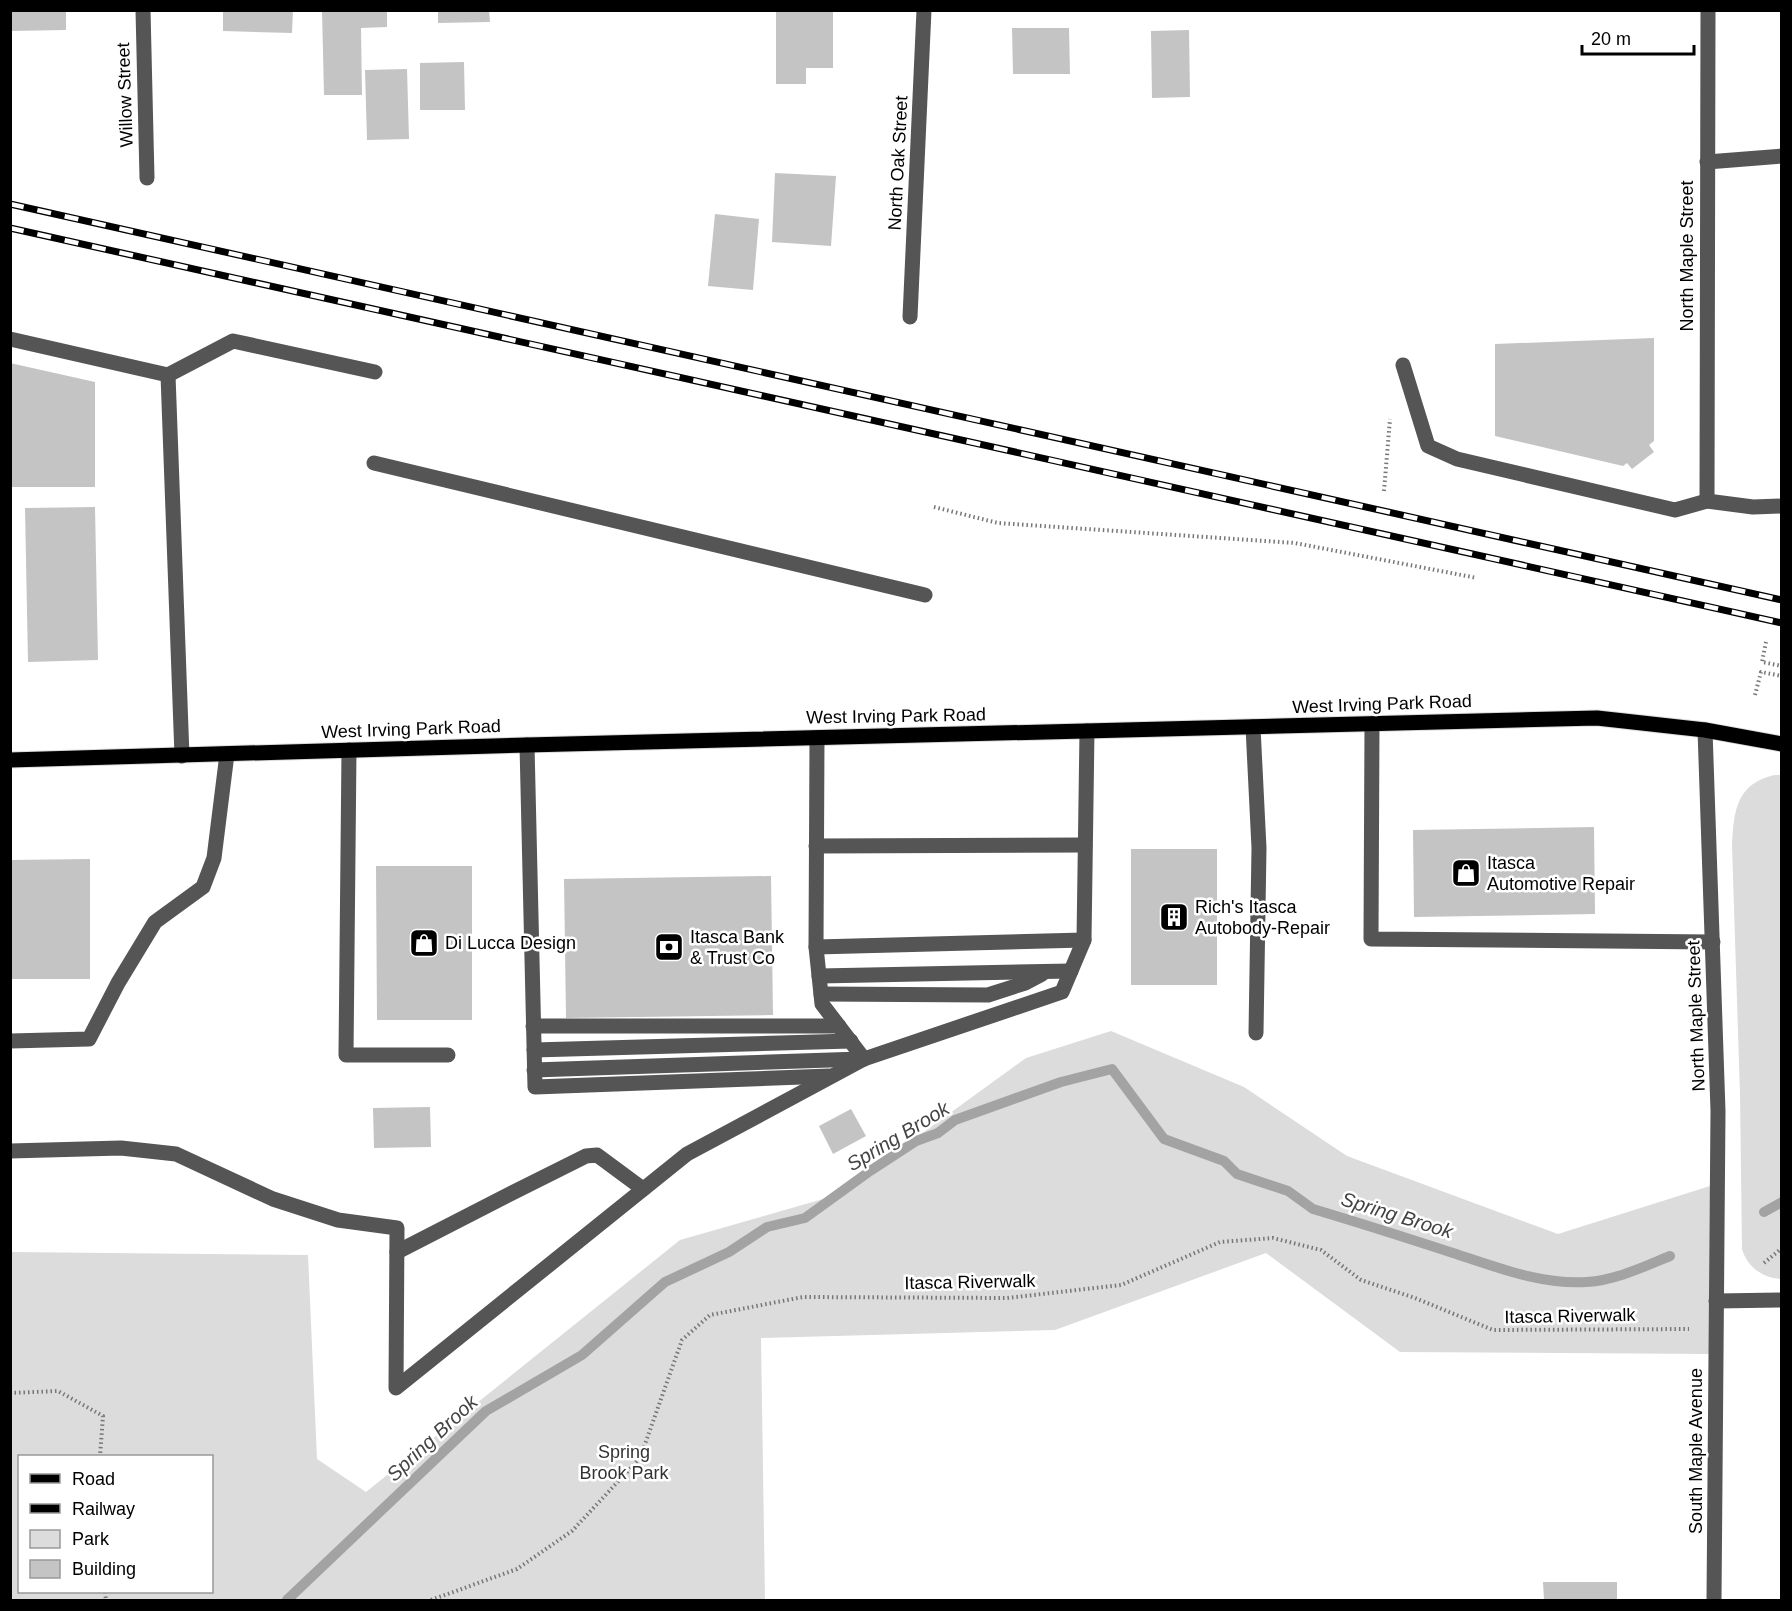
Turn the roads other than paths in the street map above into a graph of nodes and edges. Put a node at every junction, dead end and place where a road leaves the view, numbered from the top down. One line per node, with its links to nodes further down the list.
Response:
1 (143, 10): 6 (street, Willow Street)
2 (924, 10): 7 (street, North Oak Street)
3 (1708, 10): 5 (street, North Maple Street)
4 (1782, 156): 5 (street)
5 (1707, 162): 13 (street, North Maple Street)
6 (147, 178)
7 (910, 317)
8 (10, 339): 11 (street)
9 (1403, 365): 13 (street)
10 (375, 372): 11 (street)
11 (168, 375): 25 (street)
12 (374, 463): 15 (street)
13 (1707, 501): 14 (street)
14 (1782, 506)
15 (925, 595)
16 (1372, 724): 17 (main road, West Irving Park Road); 18 (main road, West Irving Park Road); 30 (street)
17 (1253, 727): 19 (main road, West Irving Park Road); 38 (street)
18 (1705, 730): 21 (main road, West Irving Park Road); 30 (street, North Maple Street)
19 (1087, 731): 20 (main road, West Irving Park Road); 27 (street)
20 (817, 738): 22 (main road, West Irving Park Road); 28 (street)
21 (1782, 744)
22 (527, 745): 23 (main road, West Irving Park Road); 36 (street)
23 (349, 750): 24 (main road, West Irving Park Road); 42 (street)
24 (226, 754): 25 (main road, West Irving Park Road); 39 (street)
25 (182, 756): 26 (main road, West Irving Park Road)
26 (10, 760)
27 (1085, 845): 28 (street); 29 (street)
28 (816, 846): 31 (street)
29 (1084, 940): 31 (street); 33 (street)
30 (1713, 942): 50 (street, North Maple Street)
31 (816, 947): 34 (street)
32 (1045, 972): 33 (street); 34 (street); 35 (street)
33 (1071, 972): 43 (street)
34 (819, 976): 35 (street)
35 (821, 994): 37 (street)
36 (533, 1026): 37 (street); 41 (street)
37 (839, 1026): 40 (street)
38 (1256, 1033)
39 (10, 1041)
40 (850, 1041): 41 (street); 43 (street)
41 (534, 1050): 44 (street)
42 (447, 1055)
43 (864, 1059): 44 (street); 45 (street)
44 (534, 1070): 45 (street)
45 (832, 1076): 47 (street)
46 (10, 1151): 48 (street)
47 (643, 1189): 48 (street); 48 (street)
48 (397, 1252)
49 (1782, 1300): 50 (street)
50 (1716, 1301): 51 (street, South Maple Avenue)
51 (1714, 1600)

